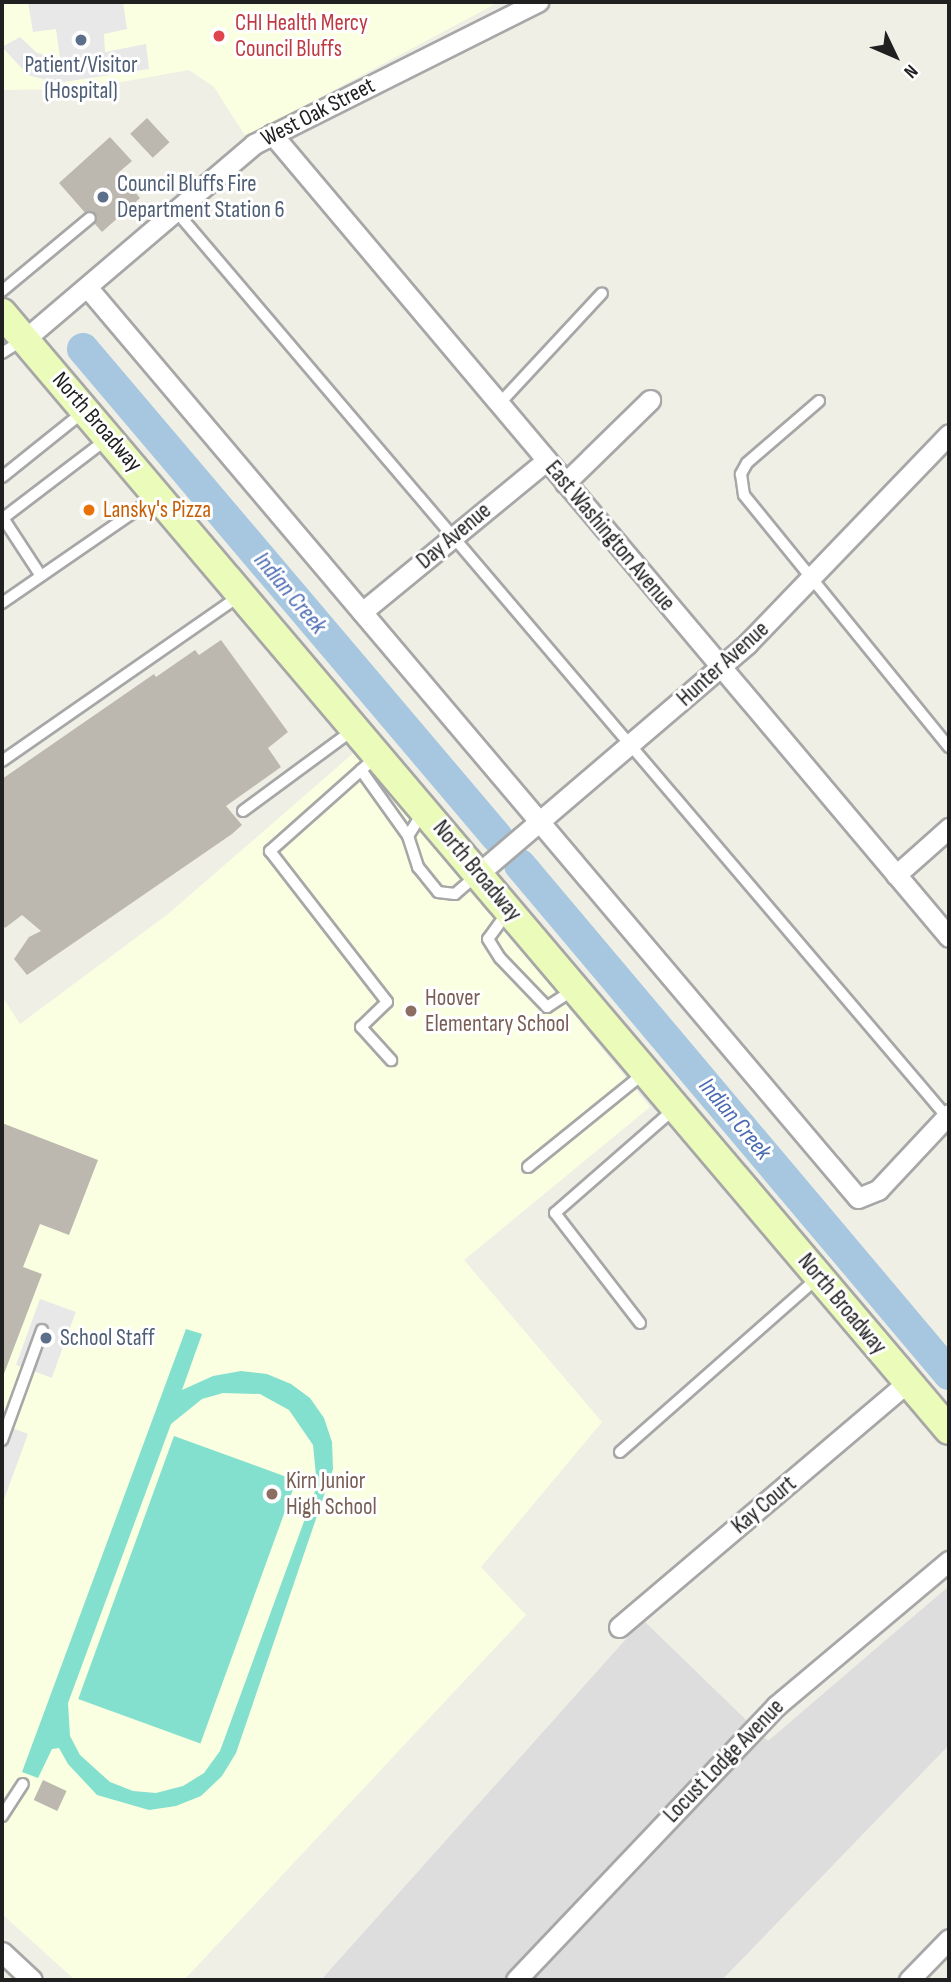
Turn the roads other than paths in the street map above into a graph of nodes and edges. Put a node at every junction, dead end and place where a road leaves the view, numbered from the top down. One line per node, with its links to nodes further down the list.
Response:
1 (538, 2): 2 (street, West Oak Street)
2 (272, 134): 3 (street, West Oak Street); 12 (street, East Washington Avenue)
3 (175, 210): 5 (street, West Oak Street); 21 (lane)
4 (90, 218): 6 (lane)
5 (87, 287): 9 (street, West Oak Street); 26 (street)
6 (2, 291)
7 (602, 293): 12 (lane)
8 (2, 313): 9 (main road, North Broadway)
9 (13, 346): 13 (main road, North Broadway)
10 (650, 400): 18 (street)
11 (819, 401): 23 (lane)
12 (498, 404): 16 (street, East Washington Avenue)
13 (87, 409): 15 (main road, North Broadway); 17 (lane)
14 (949, 434): 23 (street, Hunter Avenue)
15 (110, 437): 19 (main road, North Broadway); 20 (lane)
16 (546, 461): 18 (street, East Washington Avenue); 21 (street, Day Avenue)
17 (2, 477)
18 (565, 483): 27 (street, East Washington Avenue)
19 (159, 494): 22 (lane); 24 (main road, North Broadway)
20 (2, 518): 22 (lane)
21 (453, 537): 26 (street, Day Avenue); 29 (lane)
22 (41, 576): 25 (lane)
23 (810, 579): 27 (street, Hunter Avenue); 30 (lane)
24 (243, 594): 28 (main road, North Broadway); 31 (lane)
25 (2, 603)
26 (362, 612): 35 (street)
27 (721, 668): 29 (street, Hunter Avenue); 39 (street, East Washington Avenue)
28 (356, 728): 32 (main road, North Broadway); 34 (lane)
29 (630, 746): 35 (street, Hunter Avenue); 46 (lane)
30 (949, 747)
31 (2, 761)
32 (370, 763): 33 (main road, North Broadway); 37 (lane); 43 (lane)
33 (425, 809): 37 (lane); 38 (main road, North Broadway)
34 (243, 811)
35 (541, 820): 38 (street, Hunter Avenue); 46 (street)
36 (949, 828): 39 (street)
37 (408, 836): 38 (lane)
38 (479, 873): 40 (main road, North Broadway)
39 (896, 875): 41 (street, East Washington Avenue)
40 (510, 910): 42 (main road, North Broadway); 42 (lane)
41 (949, 937)
42 (576, 988): 44 (main road, North Broadway)
43 (391, 1060)
44 (646, 1072): 45 (main road, North Broadway); 47 (lane)
45 (676, 1107): 48 (main road, North Broadway); 49 (lane)
46 (948, 1115)
47 (528, 1167)
48 (820, 1277): 51 (main road, North Broadway); 54 (lane)
49 (639, 1323)
50 (41, 1330): 53 (lane)
51 (908, 1382): 52 (main road, North Broadway); 56 (street, Kay Court)
52 (949, 1430)
53 (2, 1440)
54 (620, 1452)
55 (949, 1561): 62 (street, Locust Lodge Avenue)
56 (619, 1627)
57 (23, 1784): 58 (lane)
58 (2, 1815)
59 (948, 1944): 63 (street)
60 (2, 1952): 61 (street)
61 (32, 1980)
62 (516, 1980)
63 (909, 1980)

